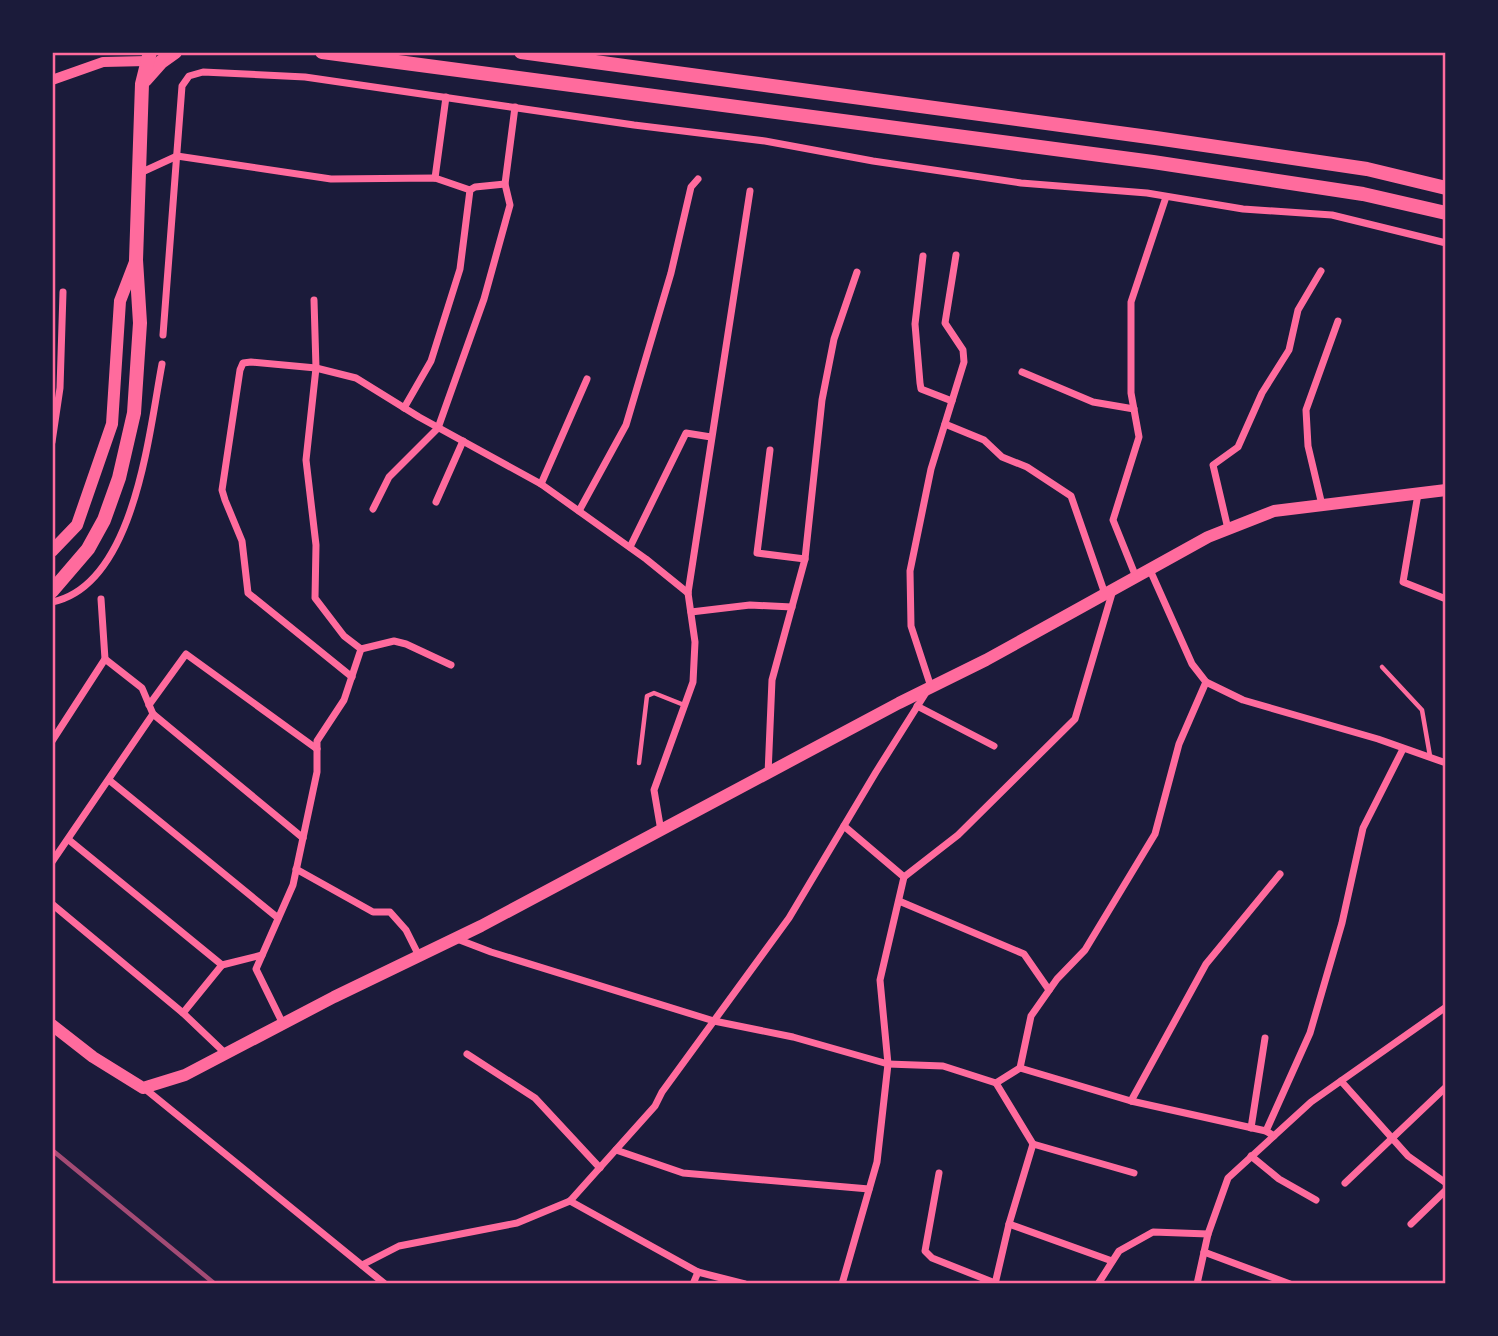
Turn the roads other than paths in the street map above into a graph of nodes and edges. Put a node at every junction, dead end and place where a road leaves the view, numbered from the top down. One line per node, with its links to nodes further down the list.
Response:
1 (175, 52): 6 (main road)
2 (322, 52): 18 (main road)
3 (521, 52): 14 (main road)
4 (149, 57): 5 (street); 6 (main road)
5 (52, 80)
6 (142, 84): 10 (main road)
7 (446, 97): 8 (street); 9 (street); 11 (street)
8 (515, 107): 13 (street); 17 (street)
9 (177, 156): 10 (street); 11 (street); 28 (street)
10 (139, 174): 22 (main road)
11 (435, 178): 15 (street)
12 (698, 178): 48 (street)
13 (505, 184): 15 (street); 37 (street)
14 (1446, 188)
15 (470, 190): 34 (street)
16 (750, 191): 38 (street)
17 (1166, 197): 19 (street); 35 (street)
18 (1446, 212)
19 (1446, 243)
20 (956, 255): 33 (street)
21 (923, 256): 33 (street)
22 (136, 260): 51 (main road); 55 (main road)
23 (1321, 271): 49 (street)
24 (858, 272): 52 (street)
25 (63, 292): 40 (street)
26 (314, 300): 30 (street)
27 (1338, 321): 46 (street)
28 (163, 335)
29 (162, 364): 60 (street)
30 (316, 368): 34 (street); 63 (street); 67 (street)
31 (1021, 372): 35 (street)
32 (587, 379): 42 (street)
33 (952, 401): 36 (street)
34 (404, 408): 37 (street)
35 (1134, 409): 54 (street)
36 (944, 424): 56 (street); 69 (street)
37 (438, 428): 39 (street); 47 (street)
38 (711, 437): 50 (street); 57 (street)
39 (463, 441): 42 (street); 45 (street)
40 (52, 442)
41 (771, 450): 52 (street)
42 (541, 484): 48 (street)
43 (1446, 490): 44 (main road)
44 (1418, 494): 46 (main road); 59 (street)
45 (436, 502)
46 (1322, 506): 49 (main road)
47 (373, 509)
48 (579, 511): 50 (street)
49 (1228, 529): 53 (main road)
50 (630, 547): 57 (street)
51 (52, 551)
52 (805, 558): 61 (street)
53 (1150, 570): 54 (main road); 68 (street)
54 (1136, 577): 56 (main road)
55 (52, 591)
56 (1110, 592): 69 (main road); 90 (street)
57 (688, 593): 62 (street)
58 (101, 599): 64 (street)
59 (1446, 599)
60 (52, 602)
61 (792, 607): 62 (street); 81 (street)
62 (691, 612): 71 (street)
63 (361, 649): 65 (street); 67 (street)
64 (105, 659): 70 (street); 74 (street)
65 (451, 665)
66 (1382, 667): 78 (lane)
67 (352, 677): 77 (street)
68 (1206, 682): 76 (street); 98 (street)
69 (929, 688): 72 (street); 81 (main road)
70 (149, 705): 73 (street); 77 (street)
71 (685, 705): 80 (lane); 84 (street)
72 (917, 706): 75 (street); 83 (street)
73 (153, 714): 82 (street); 85 (street)
74 (52, 741)
75 (994, 746)
76 (1403, 749): 78 (street); 115 (street)
77 (317, 750): 85 (street)
78 (1430, 757): 79 (street)
79 (1443, 759)
80 (639, 763)
81 (768, 775): 84 (main road)
82 (108, 780): 86 (street); 93 (street)
83 (844, 826): 90 (street); 101 (street)
84 (661, 832): 94 (main road)
85 (303, 838): 88 (street)
86 (69, 840): 87 (street); 97 (street)
87 (52, 863)
88 (296, 869): 93 (street); 96 (street)
89 (1280, 874): 113 (street)
90 (904, 877): 91 (street)
91 (899, 901): 98 (street); 107 (street)
92 (52, 904): 100 (street)
93 (278, 918): 95 (street)
94 (456, 938): 96 (main road); 101 (street)
95 (262, 955): 97 (street); 102 (street)
96 (419, 956): 102 (main road)
97 (222, 965): 100 (street)
98 (1049, 990): 108 (street)
99 (1446, 1007): 109 (street)
100 (183, 1013): 105 (street)
101 (714, 1021): 107 (street); 119 (street)
102 (283, 1024): 105 (main road)
103 (52, 1025): 112 (main road)
104 (1265, 1038): 114 (street)
105 (226, 1054): 112 (main road)
106 (467, 1054): 121 (street)
107 (888, 1064): 110 (street); 126 (street)
108 (1020, 1068): 110 (street); 113 (street)
109 (1341, 1081): 116 (street); 117 (street)
110 (996, 1083): 118 (street)
111 (1446, 1087): 117 (street)
112 (143, 1088): 135 (street)
113 (1131, 1101): 114 (street)
114 (1251, 1128): 115 (street)
115 (1266, 1131): 116 (street)
116 (1274, 1136): 120 (street)
117 (1391, 1137): 124 (street); 125 (street)
118 (1033, 1144): 123 (street); 130 (street)
119 (616, 1150): 121 (street); 126 (street)
120 (1251, 1156): 128 (street); 132 (street)
121 (600, 1168): 129 (street)
122 (939, 1172): 141 (street)
123 (1134, 1173)
124 (1345, 1183)
125 (1446, 1183)
126 (869, 1189): 140 (street)
127 (1446, 1190): 131 (street)
128 (1316, 1200)
129 (570, 1201): 135 (street); 136 (street)
130 (1009, 1223): 134 (street); 141 (street)
131 (1411, 1224)
132 (1208, 1234): 133 (street); 134 (street)
133 (1204, 1252): 143 (street); 144 (street)
134 (1112, 1261): 142 (street)
135 (362, 1265): 137 (street)
136 (698, 1272): 138 (street); 139 (street)
137 (385, 1283)
138 (693, 1283)
139 (745, 1283)
140 (842, 1283)
141 (995, 1283)
142 (1098, 1283)
143 (1197, 1283)
144 (1290, 1283)

